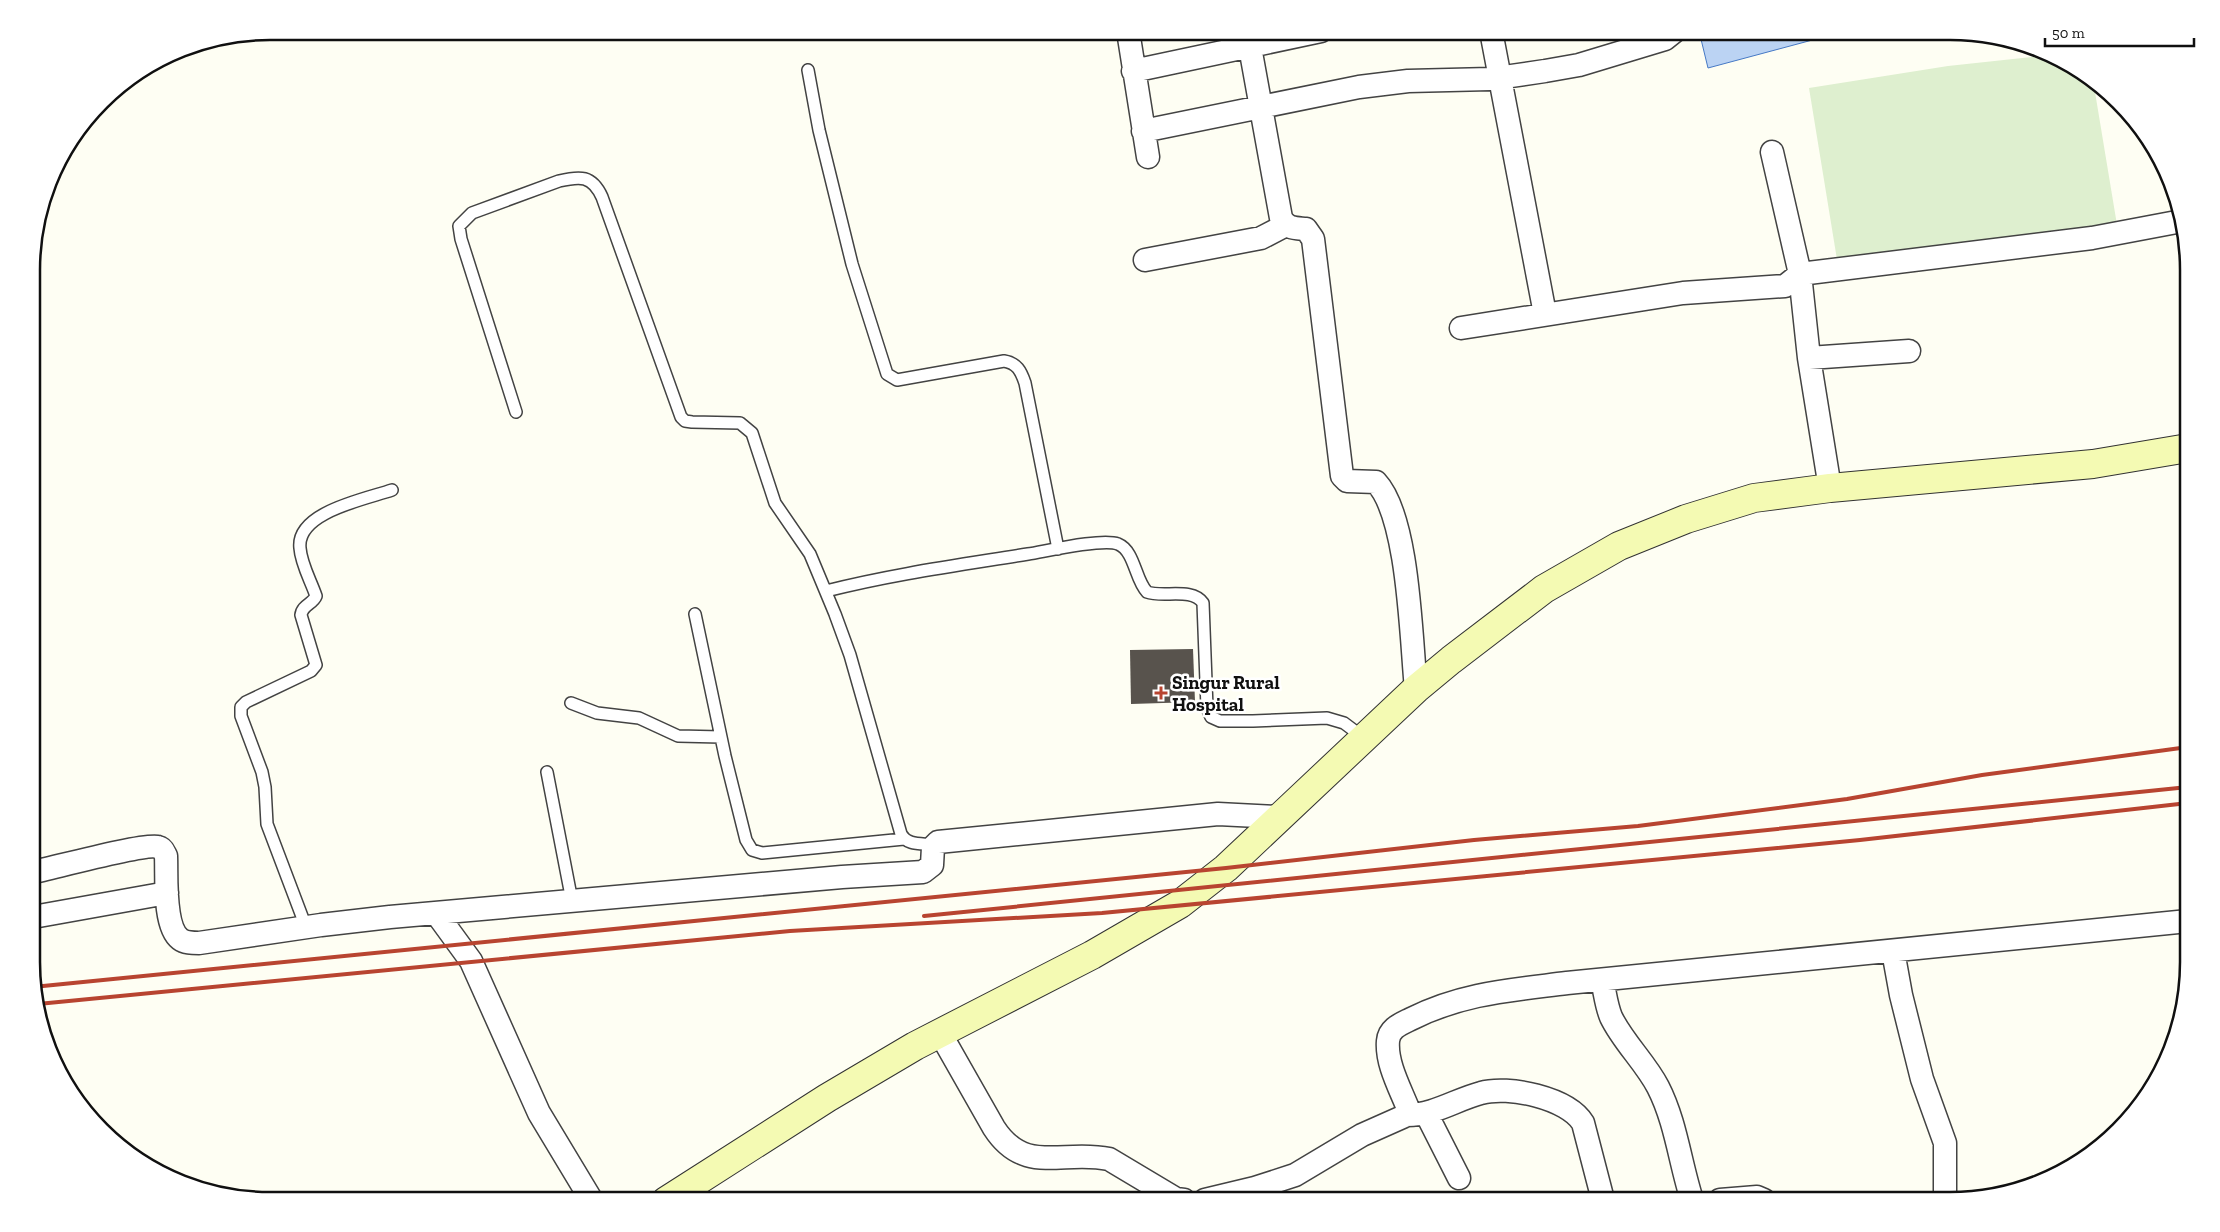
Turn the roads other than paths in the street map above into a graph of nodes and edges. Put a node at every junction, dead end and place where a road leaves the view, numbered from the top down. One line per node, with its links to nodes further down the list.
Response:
1 (1129, 40): 7 (street)
2 (1269, 40): 5 (street)
3 (1493, 40): 8 (street)
4 (1662, 40): 8 (street)
5 (1250, 46): 7 (street); 9 (street)
6 (808, 70): 25 (lane)
7 (1133, 71): 10 (street)
8 (1500, 78): 9 (street); 17 (street)
9 (1262, 107): 10 (street); 14 (street)
10 (1143, 131): 12 (street)
11 (1772, 152): 16 (street)
12 (1148, 157)
13 (2175, 222): 16 (street)
14 (1286, 225): 15 (street); 28 (street)
15 (1145, 260)
16 (1800, 274): 17 (street); 20 (street)
17 (1545, 314): 18 (street)
18 (1462, 328)
19 (1909, 351): 20 (street)
20 (1809, 358): 23 (street)
21 (516, 412): 26 (lane)
22 (2180, 449): 23 (main road)
23 (1830, 488): 28 (main road)
24 (392, 490): 42 (lane)
25 (1058, 549): 26 (lane); 31 (lane)
26 (826, 591): 34 (lane)
27 (695, 614): 30 (lane)
28 (1416, 689): 31 (main road)
29 (571, 703): 30 (lane)
30 (721, 737): 34 (lane)
31 (1364, 738): 33 (main road)
32 (547, 772): 38 (lane)
33 (1278, 817): 35 (street); 45 (main road)
34 (904, 839): 35 (lane)
35 (934, 845): 38 (street)
36 (40, 870): 37 (street)
37 (167, 893): 40 (street); 42 (street)
38 (572, 901): 39 (street)
39 (436, 913): 42 (street); 48 (street)
40 (40, 916)
41 (2180, 922): 43 (street)
42 (306, 927)
43 (1893, 952): 44 (street); 54 (street)
44 (1602, 980): 46 (street); 53 (street)
45 (940, 1033): 49 (main road); 50 (street)
46 (1417, 1114): 47 (street); 51 (street); 52 (street)
47 (1459, 1178)
48 (587, 1192)
49 (681, 1192)
50 (1164, 1192)
51 (1239, 1192)
52 (1601, 1192)
53 (1690, 1192)
54 (1945, 1192)

